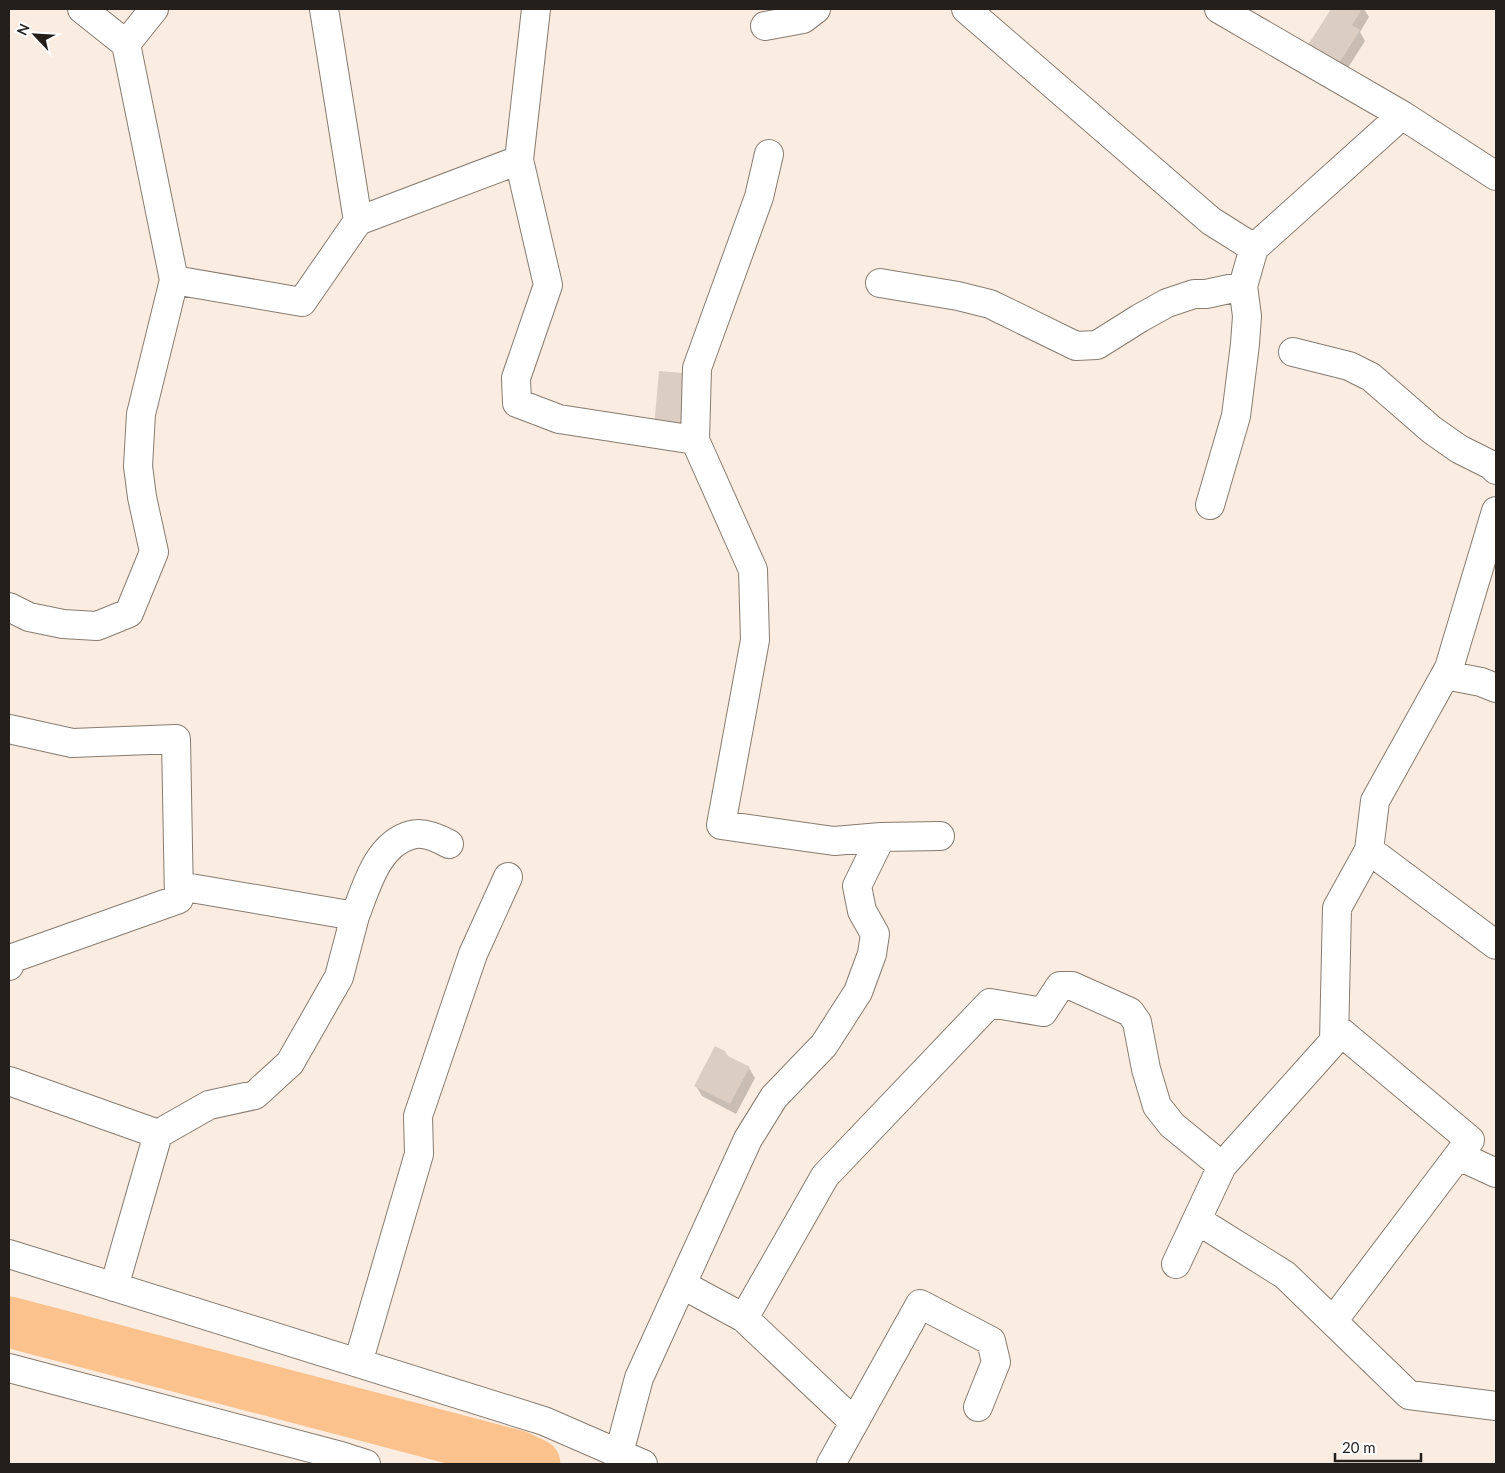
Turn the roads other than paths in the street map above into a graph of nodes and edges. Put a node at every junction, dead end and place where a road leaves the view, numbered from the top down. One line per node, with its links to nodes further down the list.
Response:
1 (82, 9): 9 (street)
2 (154, 9): 9 (street)
3 (324, 9): 14 (street)
4 (536, 9): 12 (street)
5 (816, 9): 8 (street)
6 (966, 9): 15 (street)
7 (1219, 9): 10 (street)
8 (765, 26)
9 (126, 44): 16 (street)
10 (1402, 114): 13 (street); 15 (street)
11 (769, 154): 20 (street)
12 (519, 160): 14 (street); 20 (street)
13 (1496, 176)
14 (358, 221): 16 (street)
15 (1254, 248): 18 (street)
16 (174, 280): 24 (street)
17 (880, 283): 18 (street)
18 (1242, 286): 22 (street)
19 (1294, 352): 21 (street)
20 (695, 440): 29 (street)
21 (1496, 470)
22 (1210, 505)
23 (1496, 511): 25 (street)
24 (9, 607)
25 (1445, 675): 26 (street); 31 (street)
26 (1496, 688)
27 (9, 729): 33 (street)
28 (940, 836): 29 (street)
29 (880, 837): 46 (street)
30 (448, 844): 34 (street)
31 (1369, 850): 35 (street); 37 (street)
32 (508, 877): 50 (street)
33 (179, 886): 34 (street); 36 (street)
34 (355, 916): 39 (street)
35 (1496, 945)
36 (9, 966)
37 (1335, 1027): 40 (street); 41 (street)
38 (9, 1080): 39 (street)
39 (158, 1134): 47 (street)
40 (1459, 1156): 42 (street); 49 (street)
41 (1222, 1166): 43 (street); 48 (street)
42 (1496, 1173)
43 (1196, 1220): 45 (street); 49 (street)
44 (9, 1254): 47 (street)
45 (1176, 1264)
46 (682, 1285): 48 (street); 55 (street)
47 (114, 1287): 50 (street)
48 (744, 1318): 54 (street)
49 (1333, 1321): 52 (street)
50 (358, 1363): 55 (street)
51 (9, 1368): 56 (street)
52 (1496, 1406)
53 (978, 1407): 54 (street)
54 (854, 1422): 57 (street)
55 (631, 1459)
56 (366, 1464)
57 (831, 1464)

